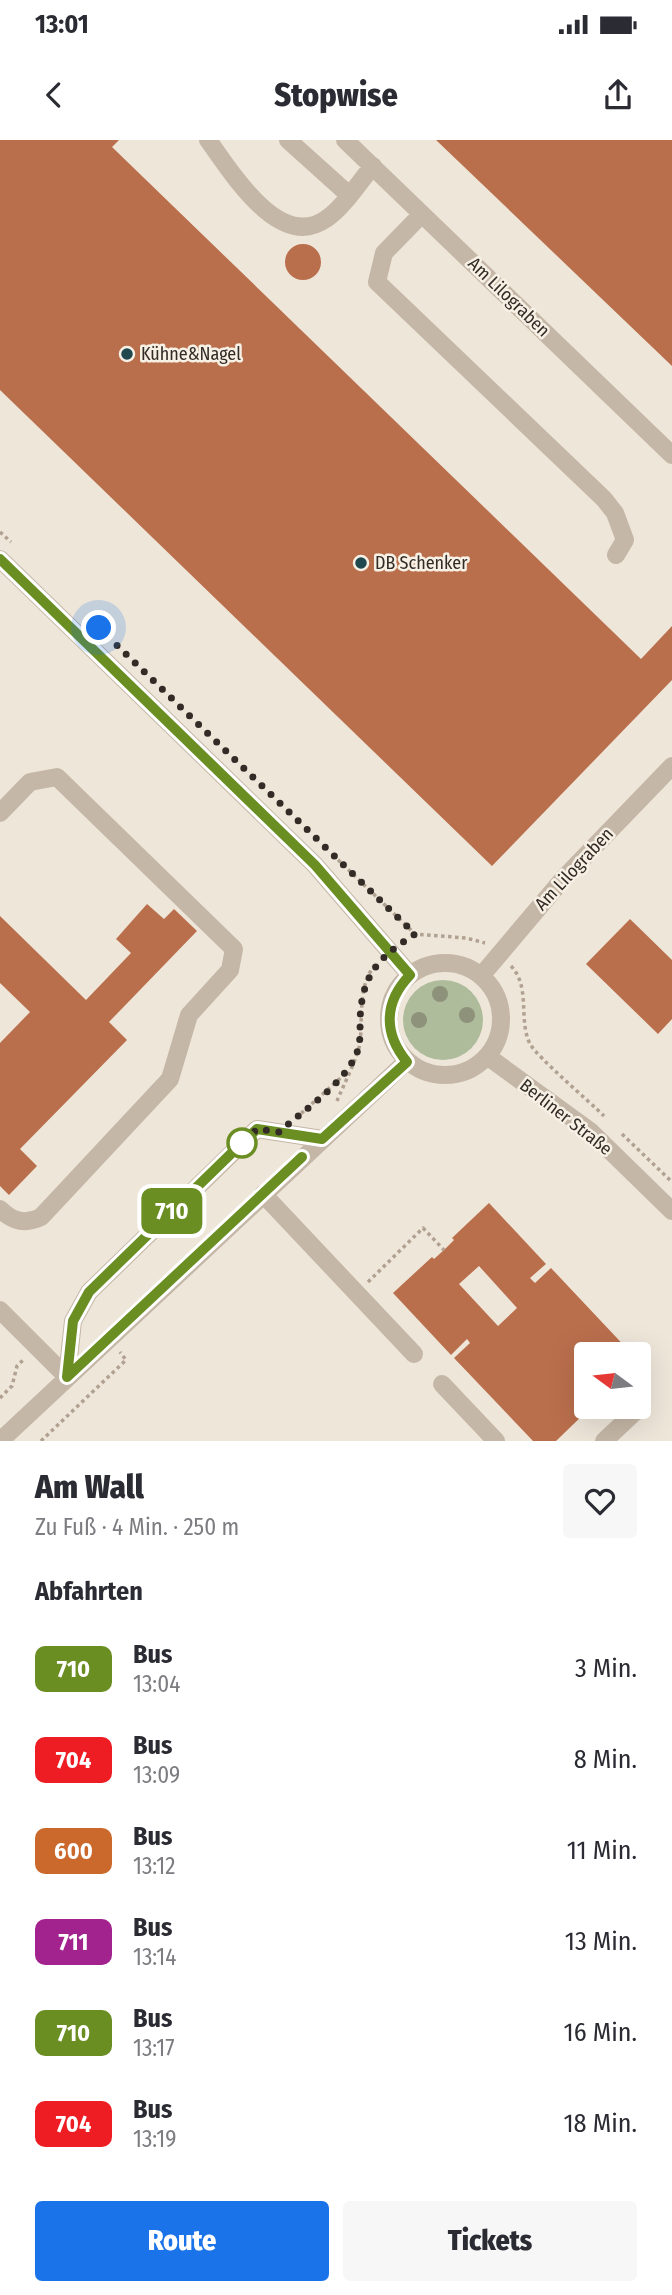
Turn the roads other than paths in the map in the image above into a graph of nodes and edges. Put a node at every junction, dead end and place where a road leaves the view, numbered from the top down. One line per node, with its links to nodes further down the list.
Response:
1 (208, 140): 5 (street)
2 (288, 140): 5 (street)
3 (345, 140): 4 (street, Am Lilograben)
4 (373, 166): 5 (street); 6 (street, Am Lilograben)
5 (348, 194)
6 (422, 214): 7 (street, Am Lilograben); 8 (street)
7 (672, 455)
8 (616, 555)
9 (0, 559): 12 (street)
10 (672, 766): 13 (street, Am Lilograben)
11 (0, 813): 18 (street)
12 (410, 975): 13 (street); 15 (street)
13 (481, 976): 14 (street)
14 (487, 1056): 15 (street); 19 (street, Berliner Straße)
15 (407, 1062): 16 (street)
16 (322, 1139): 17 (street); 22 (street)
17 (263, 1194): 21 (street); 22 (street)
18 (0, 1209)
19 (672, 1211)
20 (0, 1310): 22 (street)
21 (414, 1354)
22 (67, 1377): 25 (street)
23 (442, 1384): 26 (street)
24 (627, 1419): 27 (street)
25 (0, 1441)
26 (496, 1441)
27 (604, 1441)

